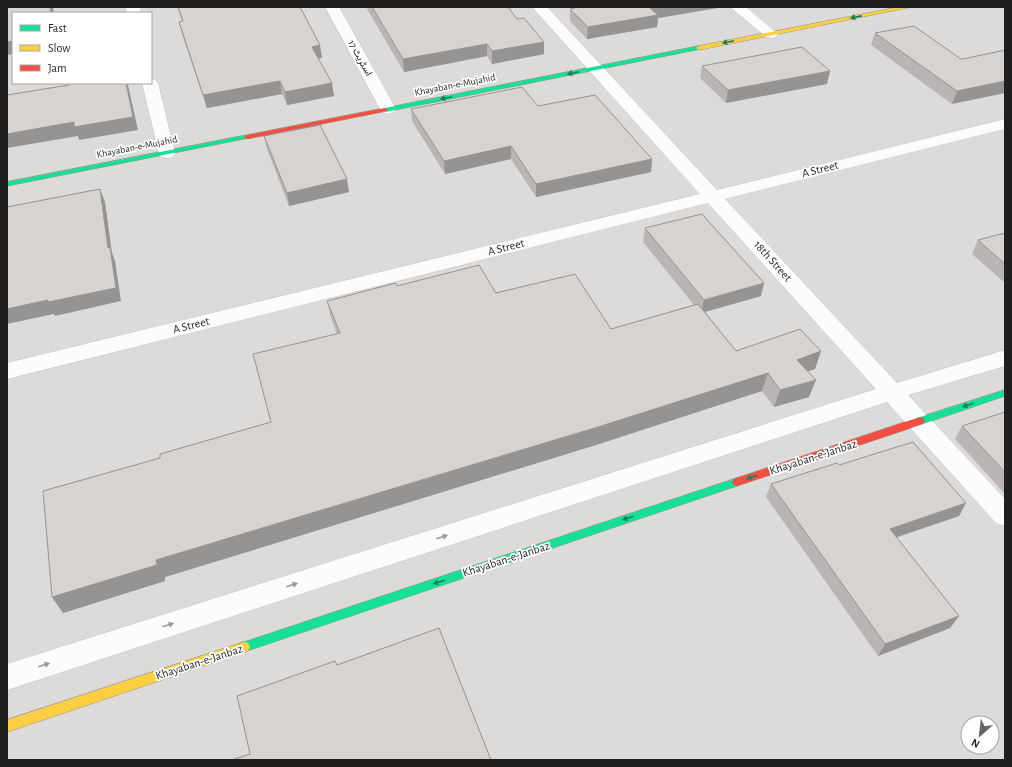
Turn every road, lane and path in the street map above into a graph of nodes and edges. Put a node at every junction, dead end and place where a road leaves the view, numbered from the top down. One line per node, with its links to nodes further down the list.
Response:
1 (332, 7): 8 (street, اسٹریٹ 17)
2 (539, 7): 6 (street, 18th Street)
3 (737, 7): 5 (street)
4 (908, 7): 5 (main road, Khayaban-e-Mujahid, one-way to 5)
5 (771, 34): 6 (main road, Khayaban-e-Mujahid, one-way to 6)
6 (595, 68): 8 (main road, Khayaban-e-Mujahid, one-way to 8); 12 (street, 18th Street)
7 (150, 84): 10 (street)
8 (388, 109): 10 (main road, Khayaban-e-Mujahid)
9 (1005, 124): 12 (street, A Street)
10 (167, 153): 11 (main road, Khayaban-e-Mujahid)
11 (7, 184)
12 (713, 196): 14 (street, A Street); 15 (street, 18th Street)
13 (1005, 358): 15 (street)
14 (7, 371)
15 (892, 392): 17 (street, 18th Street); 19 (street, one-way to 15)
16 (1005, 393): 17 (main road, Khayaban-e-Janbaz, one-way to 17)
17 (919, 421): 18 (street, 18th Street); 20 (main road, Khayaban-e-Janbaz, one-way to 20)
18 (1005, 516)
19 (7, 677)
20 (7, 726)

